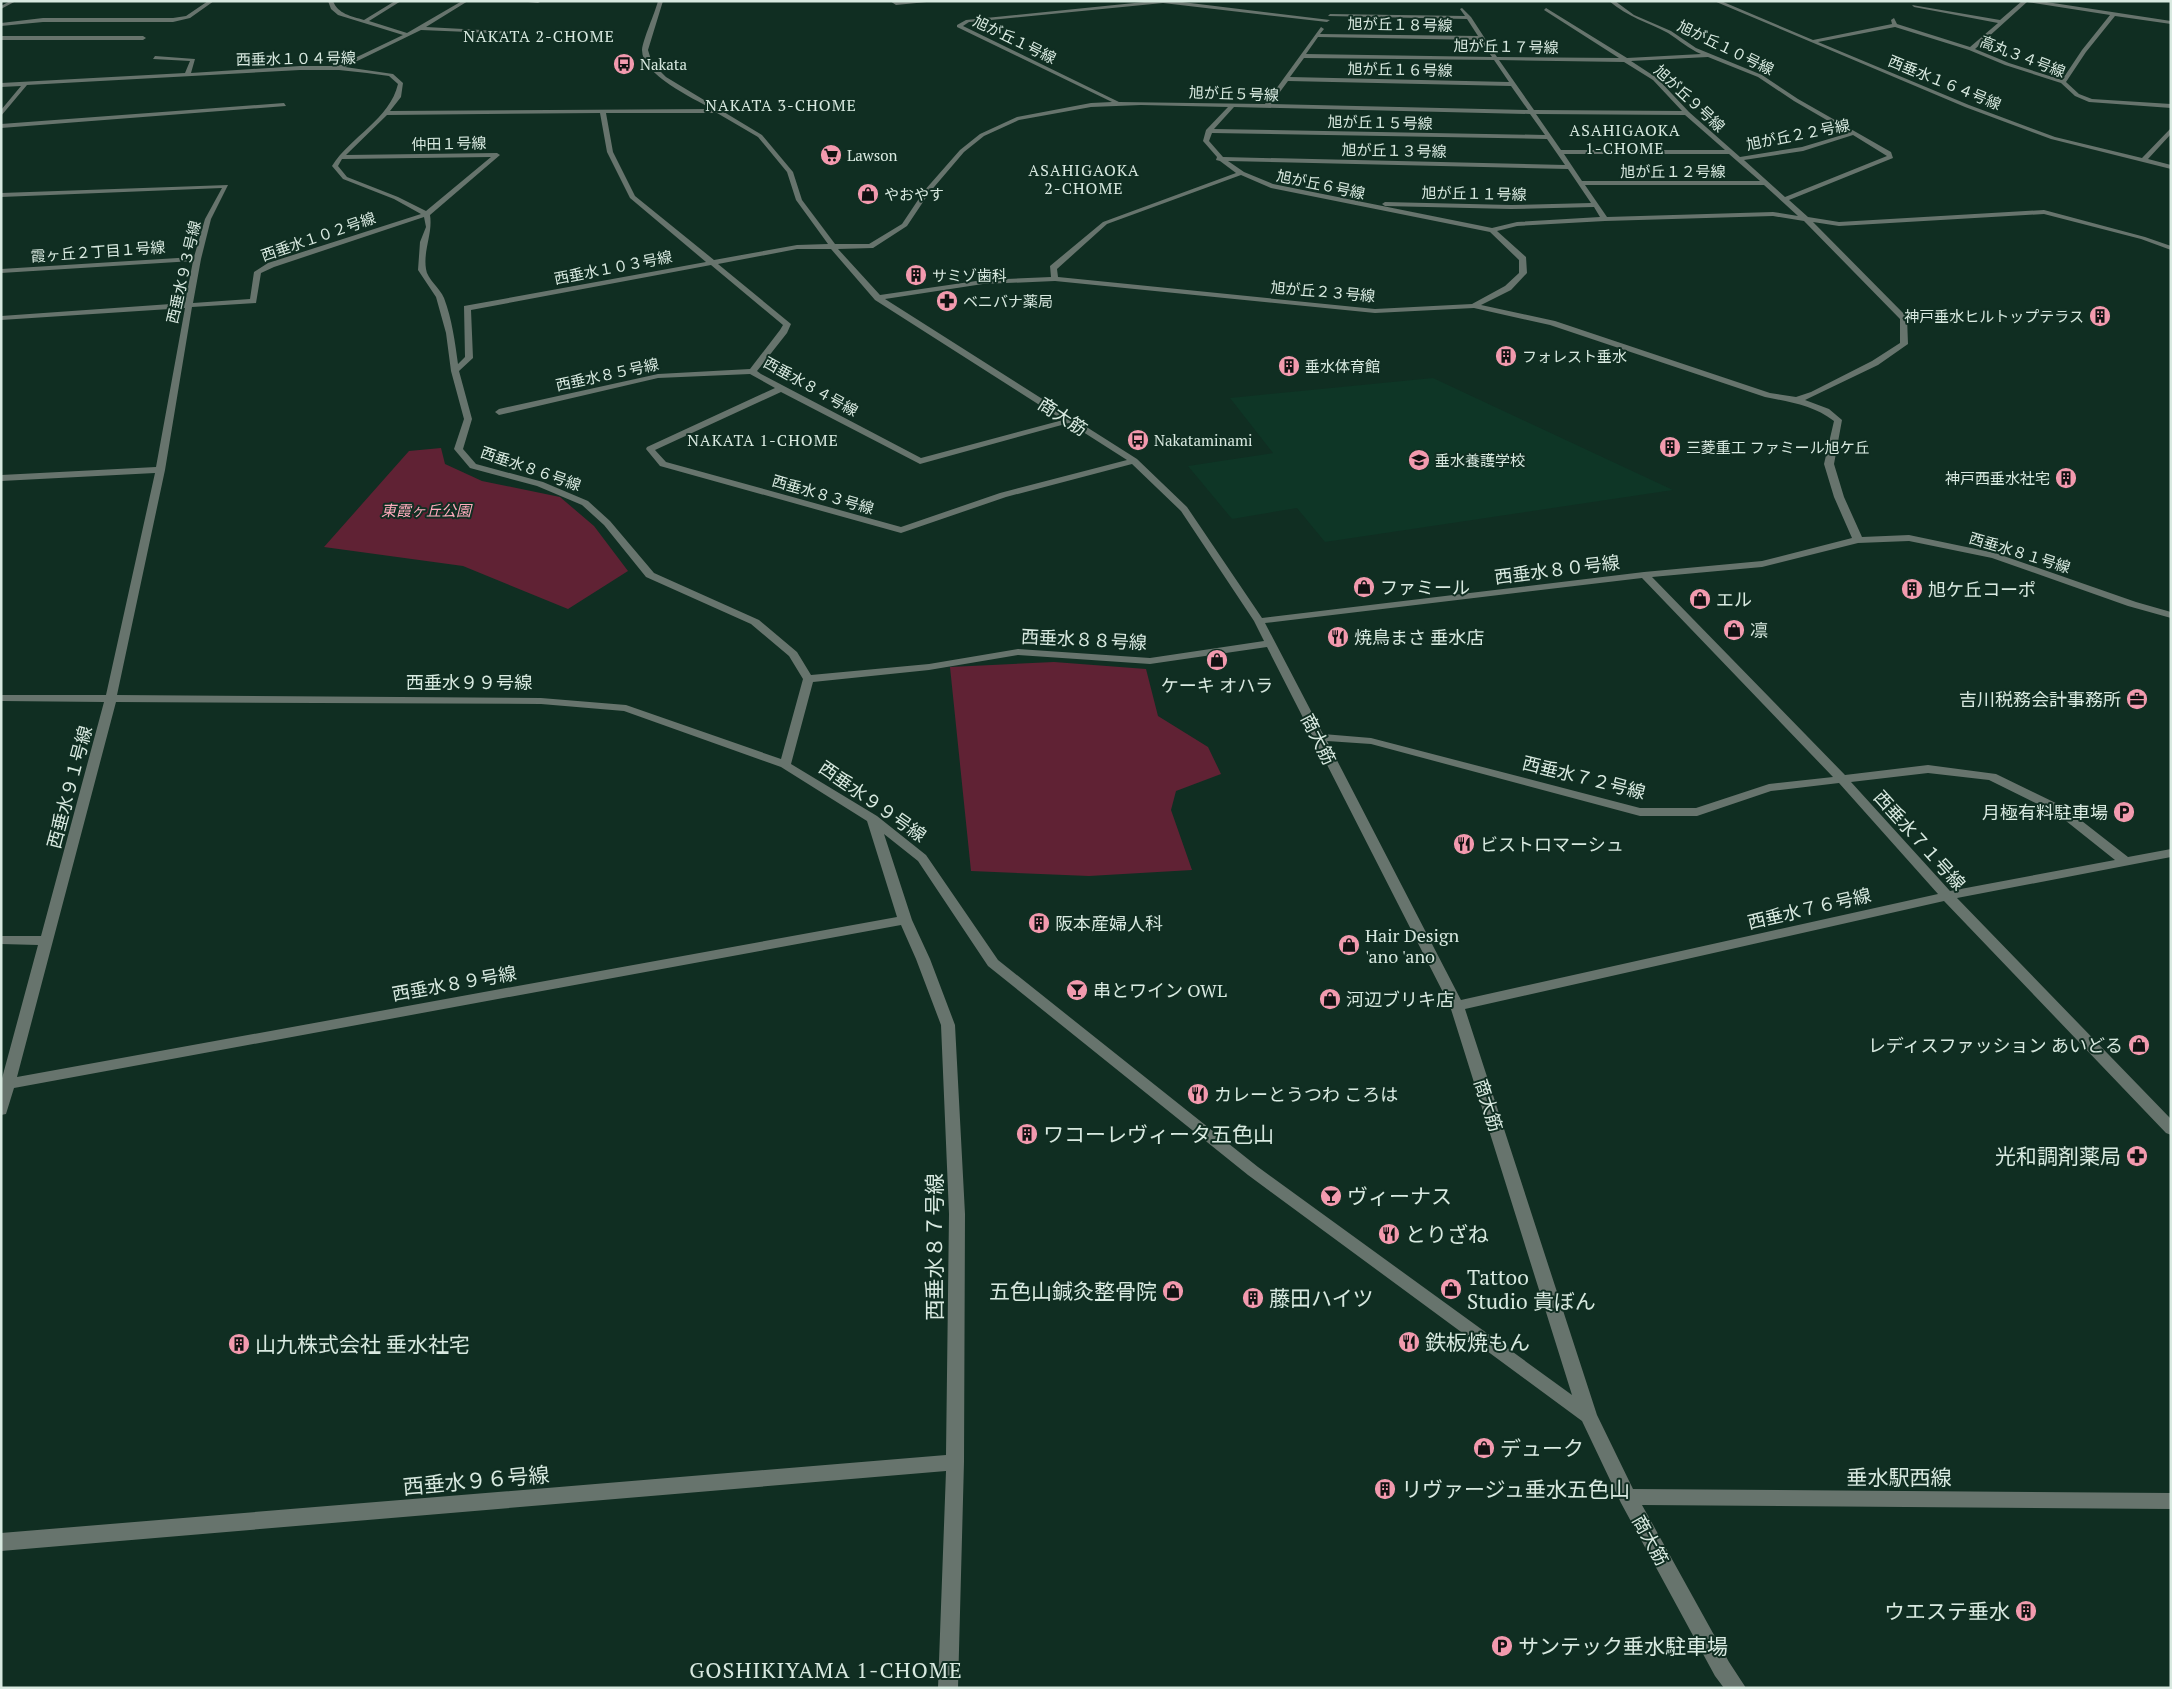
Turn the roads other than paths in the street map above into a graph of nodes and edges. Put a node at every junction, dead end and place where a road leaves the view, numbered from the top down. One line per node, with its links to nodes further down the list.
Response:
1 (14, 1): 18 (street)
2 (212, 1): 31 (street)
3 (330, 1): 28 (street)
4 (399, 1): 28 (street)
5 (466, 1): 32 (street)
6 (520, 1): 16 (street)
7 (661, 1): 58 (street, 商大筋)
8 (892, 1): 9 (street)
9 (934, 1)
10 (1172, 1): 17 (street, 旭が丘１号線)
11 (1611, 1): 41 (street, 旭が丘１０号線)
12 (1716, 1): 39 (street, 西垂水１６４号線)
13 (1922, 1): 29 (street)
14 (2027, 1): 24 (street); 29 (street)
15 (2084, 1): 24 (street)
16 (538, 2)
17 (1161, 2): 26 (street); 53 (street, 旭が丘１号線)
18 (1, 8)
19 (1334, 8): 26 (street)
20 (1462, 9): 27 (street)
21 (1536, 9): 22 (street)
22 (1546, 9): 23 (street); 45 (street, 旭が丘９号線)
23 (1555, 9)
24 (2075, 10): 25 (street)
25 (2114, 15): 30 (street); 49 (street)
26 (1329, 17): 27 (street); 35 (street)
27 (1468, 18): 38 (street)
28 (364, 22): 34 (street)
29 (2002, 22): 40 (street)
30 (2171, 23)
31 (1, 25)
32 (420, 28): 33 (street); 34 (street)
33 (519, 32)
34 (408, 35): 46 (street)
35 (1317, 35): 38 (street, 旭が丘１８号線); 42 (street)
36 (1, 38): 37 (street)
37 (143, 38)
38 (1482, 38): 44 (street)
39 (1812, 41): 40 (street, 高丸３４号線); 74 (street, 西垂水１６４号線)
40 (1971, 49): 49 (street, 高丸３４号線)
41 (1708, 55): 45 (street, 旭が丘１７号線); 67 (street, 旭が丘１０号線)
42 (1302, 56): 44 (street, 旭が丘１７号線); 48 (street)
43 (154, 58): 47 (street)
44 (1497, 59): 45 (street, 旭が丘１７号線); 51 (street)
45 (1627, 60): 62 (street, 旭が丘９号線)
46 (339, 68): 47 (street, 西垂水１０４号線); 61 (street, 西垂水１０４号線)
47 (187, 75): 50 (street, 西垂水１０４号線)
48 (1286, 79): 51 (street, 旭が丘１６号線); 56 (street)
49 (2063, 82): 57 (street, 高丸３４号線)
50 (25, 84): 52 (street, 西垂水１０４号線); 63 (street)
51 (1514, 84): 60 (street)
52 (1, 85)
53 (1120, 104): 55 (street, 旭が丘５号線); 88 (street, 旭が丘５号線)
54 (284, 105): 64 (street)
55 (1233, 105): 56 (street, 旭が丘５号線); 66 (street)
56 (1267, 106): 60 (street, 旭が丘５号線)
57 (2171, 106)
58 (718, 111): 59 (street); 88 (street, 商大筋)
59 (603, 112): 61 (street); 91 (street, 西垂水８４号線)
60 (1534, 112): 62 (street, 旭が丘５号線); 68 (street)
61 (385, 113): 71 (street)
62 (1687, 113): 70 (street, 旭が丘９号線)
63 (1, 114)
64 (1, 126)
65 (2171, 130): 74 (street)
66 (1208, 131): 68 (street, 旭が丘１５号線); 72 (street, 旭が丘６号線)
67 (1854, 133): 73 (street, 旭が丘２２号線); 81 (street, 旭が丘２２号線)
68 (1550, 138): 69 (street)
69 (1560, 152): 70 (street); 75 (street)
70 (1731, 152): 73 (street, 旭が丘９号線)
71 (340, 157): 84 (street); 84 (street, 仲田１号線)
72 (1218, 159): 75 (street, 旭が丘１３号線); 77 (street, 旭が丘６号線)
73 (1738, 159): 79 (street, 旭が丘９号線)
74 (2143, 161): 76 (street, 西垂水１６４号線)
75 (1570, 167): 78 (street)
76 (2171, 168)
77 (1239, 174): 82 (street, 旭が丘６号線); 93 (street)
78 (1581, 183): 79 (street, 旭が丘１２号線); 83 (street)
79 (1765, 183): 81 (street, 旭が丘９号線)
80 (1, 195): 90 (street, 西垂水９３号線)
81 (1785, 199): 86 (street, 旭が丘９号線)
82 (1352, 203): 83 (street, 旭が丘１１号線); 87 (street, 旭が丘６号線)
83 (1595, 205): 85 (street)
84 (427, 214): 95 (street, 西垂水１０２号線); 98 (street, 西垂水８６号線)
85 (1604, 219): 86 (street); 87 (street)
86 (1806, 220): 89 (street); 101 (street, 旭が丘９号線)
87 (1492, 230): 96 (street, 旭が丘２３号線)
88 (833, 247): 91 (street, 西垂水１０３号線); 94 (street, 商大筋)
89 (2171, 248)
90 (197, 259): 92 (street, 霞ヶ丘２丁目１号線); 95 (street, 西垂水９３号線)
91 (712, 263): 98 (street, 西垂水１０３号線); 99 (street, 西垂水８４号線)
92 (1, 271)
93 (1055, 279): 94 (street, 旭が丘２３号線); 96 (street, 旭が丘２３号線)
94 (878, 298): 103 (street, 商大筋)
95 (188, 306): 97 (street, 西垂水１０２号線); 105 (street, 西垂水９３号線)
96 (1474, 306): 101 (street)
97 (1, 318)
98 (455, 371): 112 (street, 西垂水８６号線)
99 (752, 371): 100 (street, 西垂水８４号線); 102 (street, 西垂水８５号線)
100 (782, 388): 103 (street, 西垂水８４号線); 104 (street, 西垂水８３号線)
101 (1797, 400): 107 (street)
102 (499, 412)
103 (1070, 420): 104 (street, 商大筋)
104 (1134, 462): 110 (street, 商大筋)
105 (160, 470): 106 (street); 114 (street, 西垂水９１号線)
106 (1, 478)
107 (1858, 540): 108 (street, 西垂水８０号線); 109 (street, 西垂水８１号線)
108 (1644, 575): 110 (street, 西垂水８０号線); 117 (street, 西垂水７１号線)
109 (2171, 615)
110 (1259, 621): 111 (street, 商大筋)
111 (1270, 643): 112 (street, 西垂水８８号線); 115 (street, 商大筋)
112 (808, 679): 116 (street)
113 (1, 698): 114 (street, 西垂水９９号線)
114 (111, 698): 116 (street, 西垂水９９号線); 124 (street, 西垂水９１号線)
115 (1318, 737): 117 (street, 西垂水７２号線); 125 (street, 商大筋)
116 (785, 764): 118 (street, 西垂水９９号線)
117 (1842, 779): 120 (street, 西垂水７２号線); 121 (street, 西垂水７１号線)
118 (873, 819): 122 (street, 西垂水８７号線); 129 (street, 西垂水９９号線)
119 (2171, 853): 120 (street, 西垂水７６号線)
120 (2124, 861): 121 (street, 西垂水７６号線)
121 (1947, 896): 125 (street, 西垂水７６号線); 128 (street, 西垂水７１号線)
122 (906, 920): 126 (street, 西垂水８９号線); 130 (street, 西垂水８７号線)
123 (1, 940): 124 (street)
124 (46, 941): 126 (street, 西垂水９１号線)
125 (1457, 1006): 129 (street, 商大筋)
126 (9, 1084): 127 (street, 西垂水９１号線)
127 (1, 1110)
128 (2171, 1129)
129 (1588, 1416): 131 (street, 商大筋)
130 (955, 1462): 133 (street, 西垂水９６号線); 134 (street, 西垂水８７号線)
131 (1628, 1497): 132 (street, 垂水駅西線); 135 (street, 商大筋)
132 (2171, 1501)
133 (1, 1542)
134 (948, 1688)
135 (1736, 1688)

